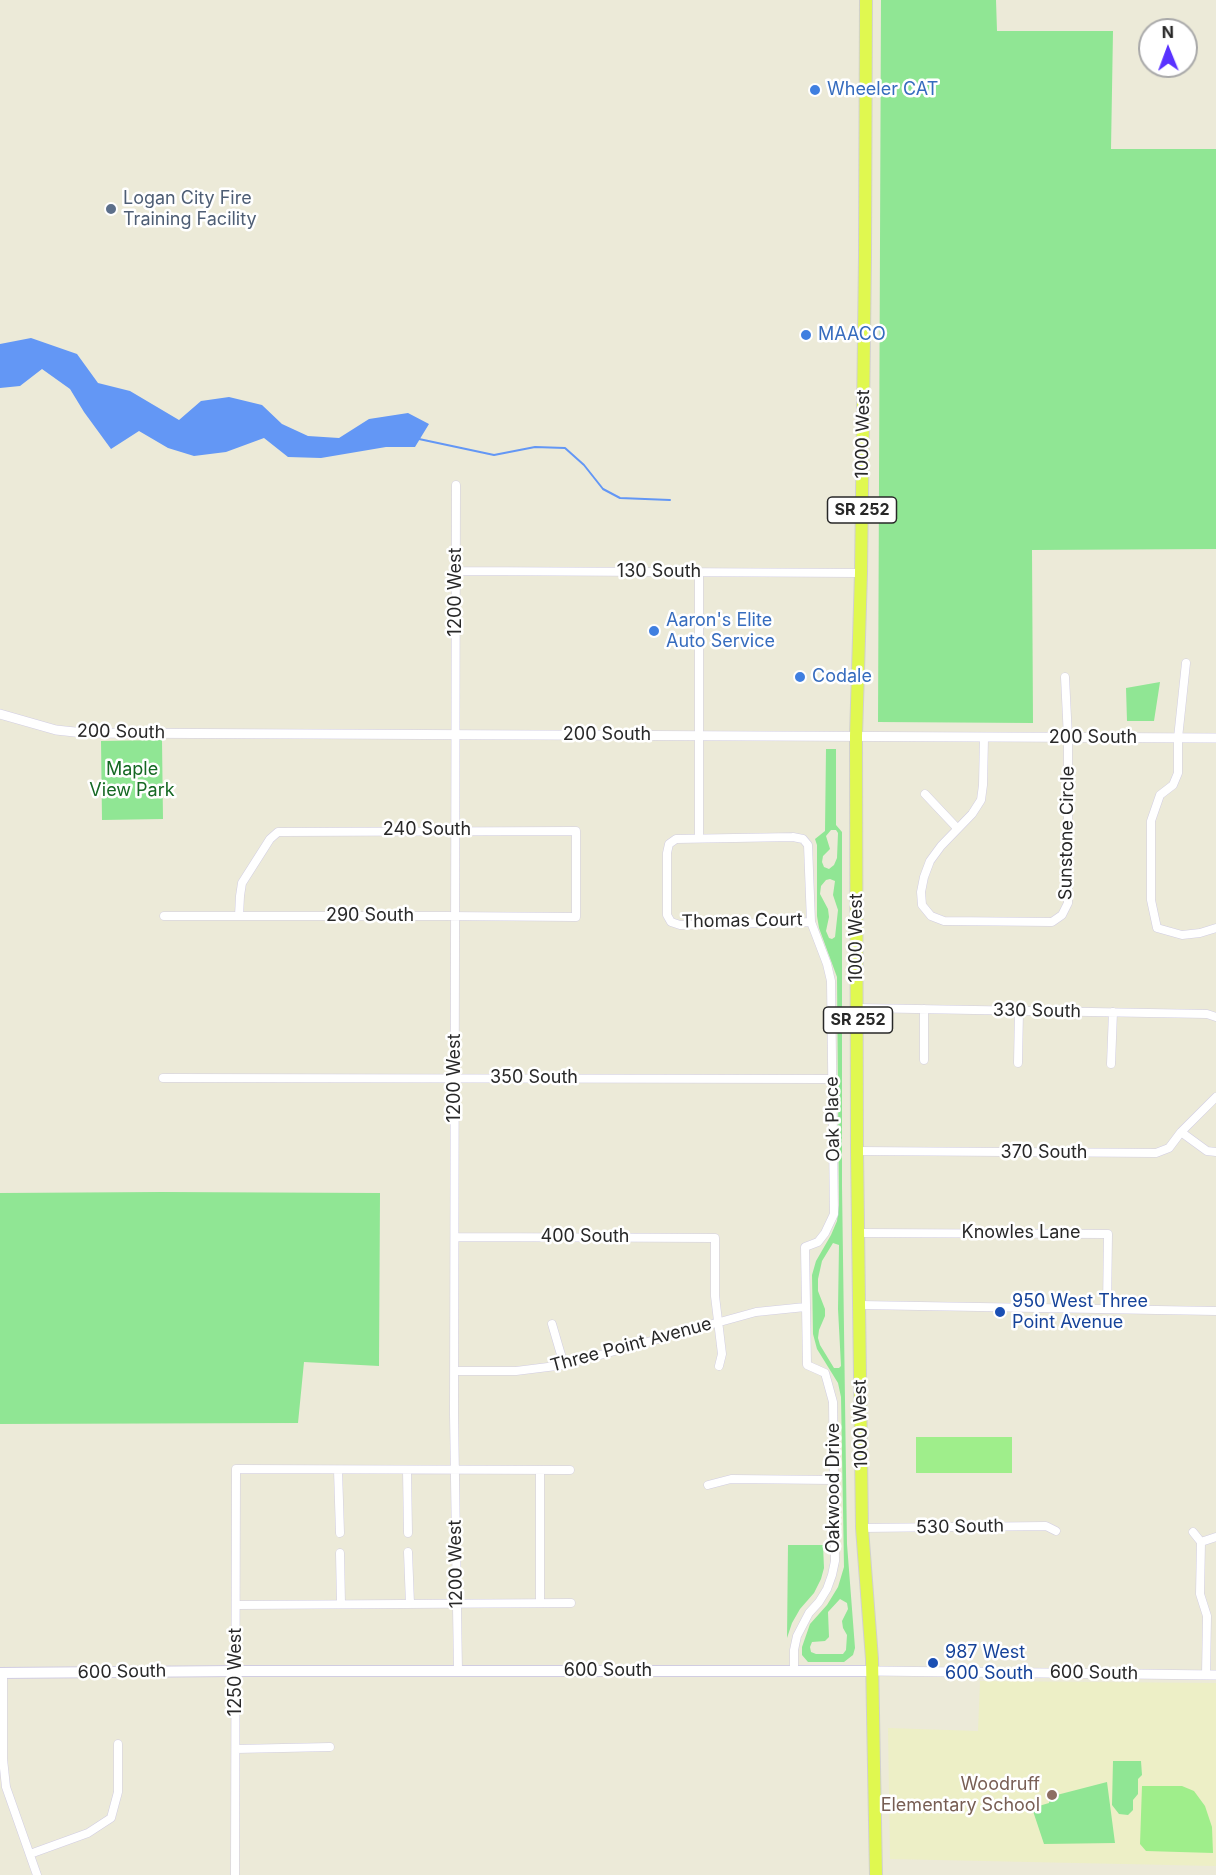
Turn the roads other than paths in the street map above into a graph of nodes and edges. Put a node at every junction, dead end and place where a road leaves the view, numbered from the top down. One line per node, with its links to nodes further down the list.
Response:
1 (866, 0): 5 (main road, 1000 West / SR 252)
2 (456, 485): 3 (street, 1200 West)
3 (457, 570): 4 (street, 130 South); 9 (street, 1200 West)
4 (699, 572): 5 (street, 130 South); 10 (street)
5 (861, 573): 11 (main road, 1000 West / SR 252)
6 (1186, 663): 14 (street)
7 (1065, 677): 13 (street, Sunstone Circle)
8 (0, 714): 9 (street, 200 South)
9 (455, 734): 10 (street, 200 South); 18 (street, 1200 West)
10 (698, 735): 11 (street, 200 South); 19 (street)
11 (856, 736): 12 (street, 200 South); 26 (main road, 1000 West / SR 252)
12 (984, 738): 13 (street, 200 South); 17 (street, Sunstone Circle)
13 (1068, 738): 14 (street, 200 South); 17 (street, Sunstone Circle)
14 (1178, 738): 15 (street, 200 South); 25 (street)
15 (1216, 738)
16 (925, 794): 17 (street)
17 (957, 828)
18 (455, 830): 21 (street, 240 South); 22 (street, 1200 West); 23 (street, 240 South)
19 (699, 838): 24 (street, Thomas Court); 24 (street, Thomas Court)
20 (164, 916): 21 (street, 290 South)
21 (239, 916): 22 (street, 290 South)
22 (455, 916): 23 (street, 290 South); 35 (street, 1200 West)
23 (576, 917)
24 (810, 922): 36 (street, Oak Place)
25 (1216, 928)
26 (858, 1008): 27 (street, 330 South); 39 (main road, 1000 West / SR 252)
27 (924, 1009): 28 (street, 330 South); 31 (street)
28 (1019, 1011): 29 (street, 330 South); 32 (street)
29 (1113, 1012): 30 (street, 330 South); 33 (street)
30 (1216, 1017)
31 (924, 1060)
32 (1018, 1063)
33 (1111, 1064)
34 (163, 1078): 35 (street, 350 South)
35 (455, 1078): 36 (street, 350 South); 42 (street, 1200 West)
36 (832, 1079): 44 (street, Oak Place)
37 (1216, 1097): 38 (street, 370 South)
38 (1181, 1132): 39 (street, 370 South); 40 (street)
39 (857, 1151): 41 (main road, 1000 West / SR 252)
40 (1216, 1152)
41 (859, 1233): 43 (main road, 1000 West / SR 252); 45 (street, Knowles Lane)
42 (455, 1237): 47 (street, 400 South); 51 (street, 1200 West)
43 (860, 1305): 45 (street); 59 (main road, 1000 West / SR 252)
44 (805, 1307): 47 (street, Three Point Avenue); 57 (street, Oakwood Drive)
45 (1107, 1309): 46 (street)
46 (1216, 1311)
47 (719, 1322): 49 (street, Three Point Avenue); 50 (street)
48 (552, 1324): 49 (street)
49 (564, 1365): 51 (street, Three Point Avenue)
50 (719, 1366)
51 (455, 1371): 54 (street, 1200 West)
52 (338, 1470): 53 (street); 62 (street); 73 (street, 1250 West)
53 (407, 1470): 54 (street); 63 (street)
54 (455, 1470): 55 (street); 68 (street, 1200 West)
55 (540, 1470): 56 (street); 69 (street)
56 (570, 1470)
57 (834, 1480): 58 (street); 76 (street, Oakwood Drive)
58 (708, 1485)
59 (862, 1528): 60 (street, 530 South); 77 (main road, 1000 West / SR 252)
60 (1056, 1531)
61 (1192, 1532): 65 (street)
62 (340, 1533)
63 (408, 1533)
64 (1216, 1537): 65 (street)
65 (1201, 1542): 79 (street)
66 (408, 1552): 72 (street)
67 (340, 1553): 71 (street)
68 (456, 1603): 69 (street); 72 (street); 75 (street, 1200 West)
69 (540, 1603): 70 (street)
70 (571, 1603)
71 (341, 1604): 72 (street); 73 (street)
72 (410, 1604)
73 (236, 1605): 74 (street, 1250 West)
74 (236, 1671): 75 (main road, 600 South); 78 (main road, 600 South); 82 (street, 1250 West)
75 (458, 1671): 76 (main road, 600 South)
76 (794, 1671): 77 (main road, 600 South)
77 (872, 1671): 79 (street, 600 South); 86 (main road, 1000 West / SR 252)
78 (2, 1673): 83 (street)
79 (1211, 1675)
80 (118, 1744): 83 (street)
81 (330, 1747): 82 (street)
82 (236, 1749): 85 (street, 1250 West)
83 (30, 1854): 84 (street)
84 (37, 1875)
85 (235, 1875)
86 (876, 1875)

